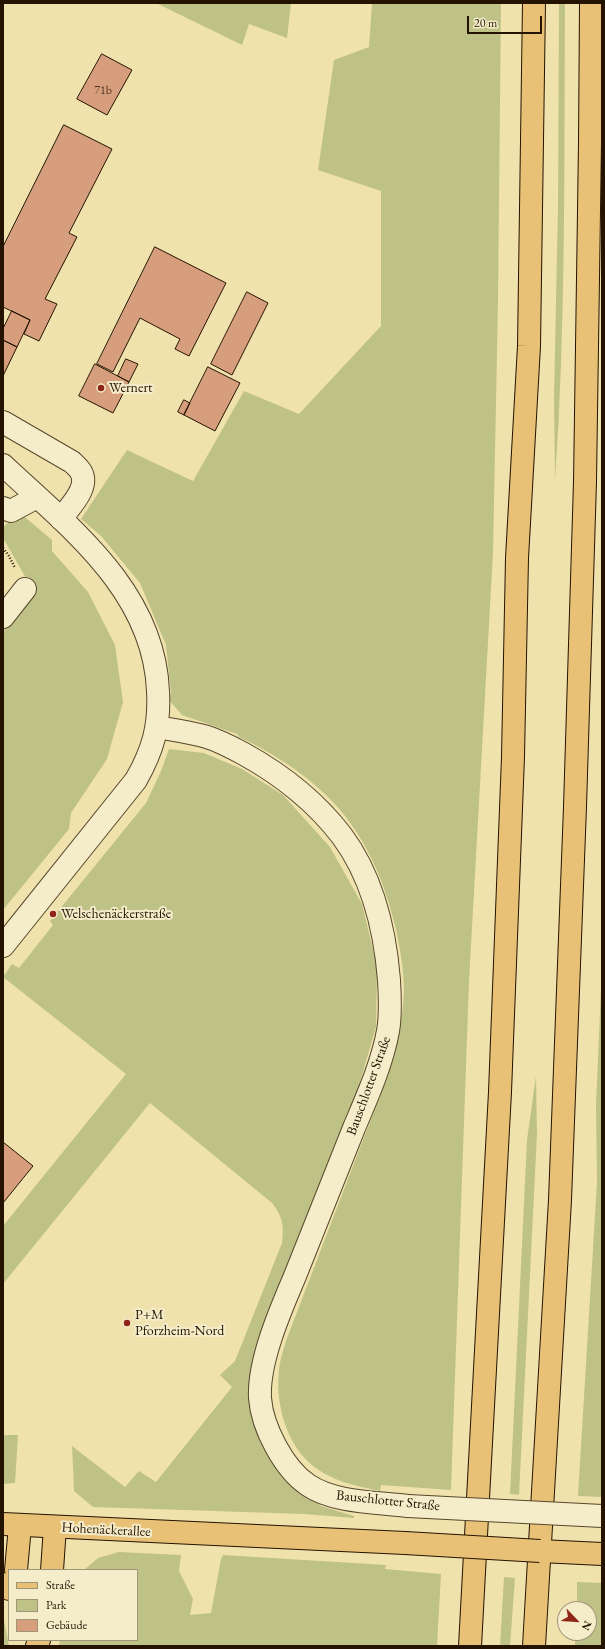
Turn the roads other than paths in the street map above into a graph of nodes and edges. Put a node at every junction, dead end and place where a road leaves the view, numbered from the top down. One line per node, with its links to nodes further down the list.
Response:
1 (534, 3): 18 (main road)
2 (591, 3): 19 (main road)
3 (3, 422): 7 (street)
4 (3, 465): 5 (street)
5 (37, 497): 6 (street); 7 (street)
6 (3, 508)
7 (61, 519): 10 (street)
8 (25, 589): 9 (street)
9 (3, 617)
10 (157, 726): 11 (street); 12 (street, Bauschlotter Straße, bridge)
11 (3, 946)
12 (602, 1516)
13 (12, 1525): 14 (main road, Hohenäckerallee); 16 (main road)
14 (55, 1527): 15 (main road, Hohenäckerallee, bridge); 17 (main road)
15 (602, 1554)
16 (16, 1569)
17 (52, 1569)
18 (470, 1646)
19 (534, 1646)

